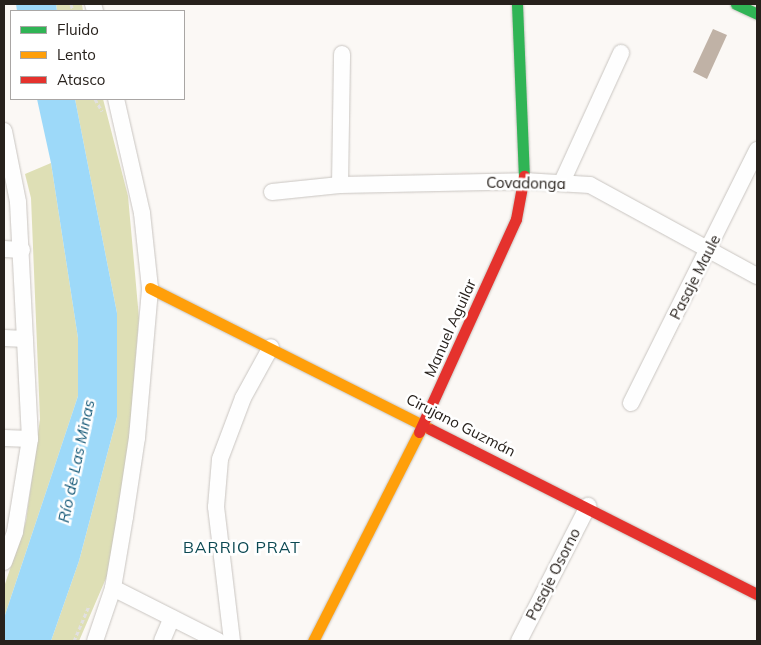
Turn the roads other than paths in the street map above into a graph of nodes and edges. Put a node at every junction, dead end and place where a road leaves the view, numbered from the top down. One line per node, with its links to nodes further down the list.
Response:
1 (517, 4): 9 (street, Manuel Aguilar)
2 (736, 4): 3 (street)
3 (757, 14)
4 (621, 53): 10 (street)
5 (342, 54): 11 (street)
6 (116, 100): 17 (street)
7 (4, 131): 14 (street)
8 (757, 150): 15 (street, Pasaje Maule)
9 (524, 181): 10 (street, Covadonga); 11 (street, Covadonga); 22 (street, Manuel Aguilar)
10 (562, 182): 15 (street, Covadonga)
11 (340, 186): 12 (street, Covadonga)
12 (272, 192)
13 (4, 249): 14 (street)
14 (22, 250): 19 (street)
15 (708, 251): 16 (street, Covadonga); 21 (street, Pasaje Maule)
16 (757, 276)
17 (150, 288): 20 (street, Cirujano Guzmán); 28 (street)
18 (4, 338): 19 (street)
19 (25, 338): 24 (street)
20 (271, 347): 22 (street, Cirujano Guzmán); 34 (street)
21 (631, 403)
22 (424, 424): 25 (street, Cirujano Guzmán); 35 (street, Manuel Aguilar)
23 (4, 438): 24 (street)
24 (30, 439): 26 (street)
25 (588, 506): 29 (street, Cirujano Guzmán); 36 (street, Pasaje Osorno)
26 (9, 532): 27 (street)
27 (4, 562)
28 (113, 588): 30 (street); 31 (street)
29 (757, 594)
30 (172, 618): 32 (street); 33 (street)
31 (95, 641)
32 (162, 641)
33 (218, 641)
34 (232, 641)
35 (313, 641)
36 (519, 641)

